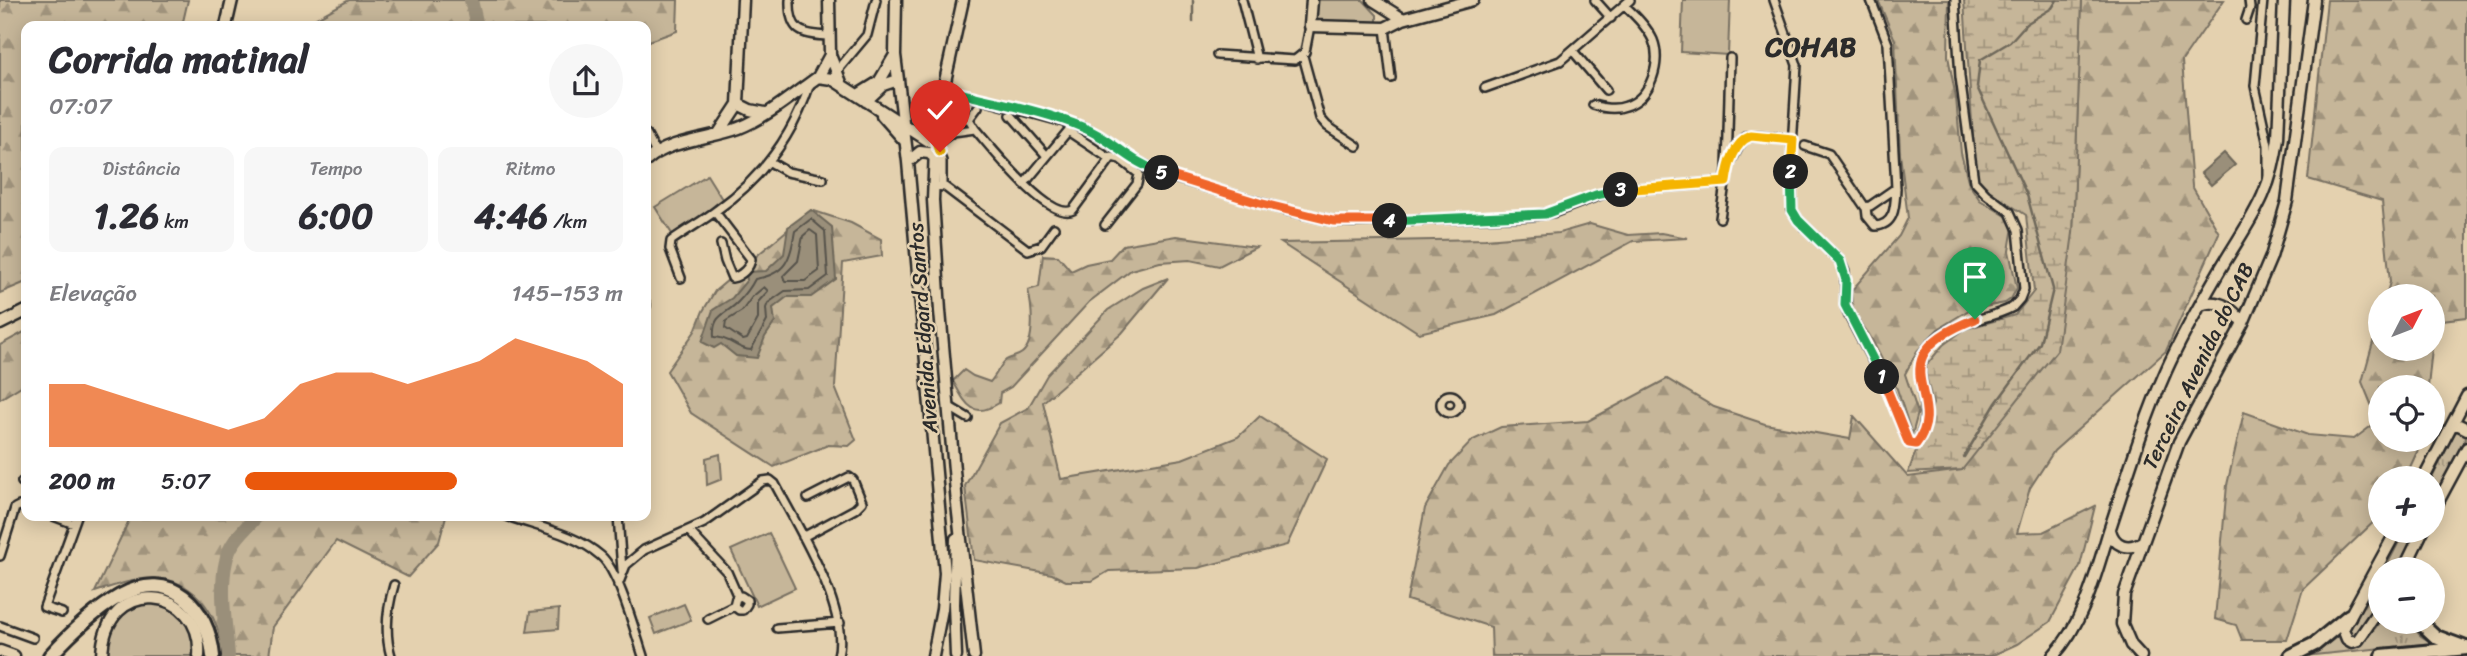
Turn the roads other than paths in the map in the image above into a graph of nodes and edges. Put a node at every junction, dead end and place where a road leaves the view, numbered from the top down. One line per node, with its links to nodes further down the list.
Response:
1 (232, 0): 24 (main road)
2 (743, 0): 44 (main road)
3 (790, 0): 27 (street)
4 (829, 0): 27 (main road)
5 (876, 0): 35 (street)
6 (896, 0): 30 (main road, Avenida Edgard Santos)
7 (964, 0): 40 (main road, Avenida Edgard Santos)
8 (1242, 0): 34 (street)
9 (1312, 0): 25 (main road)
10 (1373, 0): 22 (main road)
11 (1473, 0): 22 (main road)
12 (1595, 0): 21 (street)
13 (1773, 0): 54 (street)
14 (1871, 0): 73 (street)
15 (1955, 0): 54 (street)
16 (2249, 0): 23 (street)
17 (2263, 0): 72 (street)
18 (2284, 0): 72 (main road, Terceira Avenida do CAB)
19 (2314, 0): 83 (main road, Terceira Avenida do CAB)
20 (1628, 3): 21 (street); 45 (street)
21 (1611, 18): 28 (street)
22 (1403, 19): 26 (main road)
23 (2246, 20)
24 (227, 21)
25 (1310, 26): 26 (main road); 32 (street)
26 (1385, 27): 36 (street)
27 (829, 36): 29 (main road)
28 (1573, 51): 41 (street); 42 (street)
29 (830, 55): 35 (main road); 37 (main road)
30 (895, 55): 38 (main road, Avenida Edgard Santos); 43 (main road)
31 (1217, 55): 34 (street)
32 (1303, 56): 34 (street); 58 (street)
33 (1730, 58): 67 (street)
34 (1257, 59)
35 (837, 71): 39 (main road)
36 (1391, 78)
37 (814, 80): 39 (main road); 47 (main road); 65 (street)
38 (898, 80): 43 (main road); 50 (main road, Avenida Edgard Santos)
39 (842, 85): 43 (main road)
40 (943, 89): 51 (main road, Avenida Edgard Santos); 69 (street)
41 (1485, 89)
42 (1606, 90)
43 (866, 101): 50 (main road); 55 (main road)
44 (738, 104): 47 (main road); 53 (main road)
45 (1593, 105)
46 (978, 107): 49 (street)
47 (765, 113): 53 (main road)
48 (1011, 115): 61 (street)
49 (969, 119): 51 (street); 52 (street)
50 (902, 121): 51 (main road); 55 (main road, Avenida Edgard Santos); 57 (main road)
51 (936, 122): 57 (main road, Avenida Edgard Santos)
52 (975, 129): 57 (street); 70 (street)
53 (719, 133): 60 (main road)
54 (1793, 140): 67 (street)
55 (904, 141): 66 (main road, Avenida Edgard Santos)
56 (651, 144): 60 (street)
57 (935, 145): 63 (main road, Avenida Edgard Santos); 71 (street)
58 (1357, 146)
59 (1805, 146): 74 (street)
60 (656, 153): 62 (main road)
61 (1047, 156): 64 (street); 70 (street)
62 (651, 157)
63 (934, 158): 66 (main road); 71 (main road, Avenida Edgard Santos)
64 (1110, 159): 70 (street); 77 (street)
65 (770, 163): 68 (street); 75 (street)
66 (908, 163): 130 (main road, Avenida Edgard Santos)
67 (1727, 170): 69 (street)
68 (823, 179)
69 (1726, 182): 76 (street)
70 (1024, 184)
71 (938, 186): 78 (street); 86 (main road, Avenida Edgard Santos)
72 (2269, 186): 81 (main road, Terceira Avenida do CAB)
73 (1896, 188): 74 (street); 74 (street)
74 (1866, 207)
75 (715, 212): 79 (street); 80 (street)
76 (1720, 218)
77 (1105, 225)
78 (1054, 228)
79 (721, 244)
80 (681, 278)
81 (2200, 304): 83 (main road); 100 (main road, Terceira Avenida do CAB)
82 (21, 314): 84 (main road)
83 (2243, 323): 103 (main road, Terceira Avenida do CAB)
84 (0, 324)
85 (2467, 396): 88 (main road)
86 (948, 406): 87 (street); 94 (main road, Avenida Edgard Santos)
87 (968, 418)
88 (2452, 425): 89 (main road); 91 (main road)
89 (2467, 429)
90 (2467, 448): 92 (main road)
91 (2430, 466)
92 (2445, 489)
93 (808, 498): 102 (street)
94 (957, 504): 131 (main road); 132 (main road, Avenida Edgard Santos)
95 (21, 506): 99 (street)
96 (75, 521): 111 (street)
97 (521, 521): 108 (street)
98 (618, 521): 106 (street)
99 (4, 529): 105 (street)
100 (2110, 530): 103 (main road); 133 (main road, Terceira Avenida do CAB)
101 (689, 531): 102 (street); 106 (street); 109 (street)
102 (803, 537): 114 (street)
103 (2142, 542): 134 (main road, Terceira Avenida do CAB)
104 (2390, 543): 112 (main road)
105 (0, 556)
106 (622, 570): 108 (street)
107 (394, 585): 127 (street)
108 (618, 585): 128 (street)
109 (738, 597): 110 (street); 110 (street)
110 (734, 606): 113 (street)
111 (62, 614)
112 (2349, 616): 117 (main road); 135 (highway)
113 (708, 619)
114 (840, 623): 116 (street); 129 (street)
115 (0, 626): 119 (street)
116 (777, 628)
117 (2368, 628)
118 (2433, 634): 120 (highway)
119 (33, 638)
120 (2467, 648): 136 (highway)
121 (0, 651): 122 (main road)
122 (14, 656)
123 (50, 656): 126 (highway)
124 (102, 656): 125 (main road)
125 (199, 656)
126 (213, 656)
127 (391, 656)
128 (643, 656)
129 (838, 656)
130 (933, 656)
131 (956, 656)
132 (974, 656)
133 (2053, 656)
134 (2141, 656)
135 (2291, 656)
136 (2382, 656)

